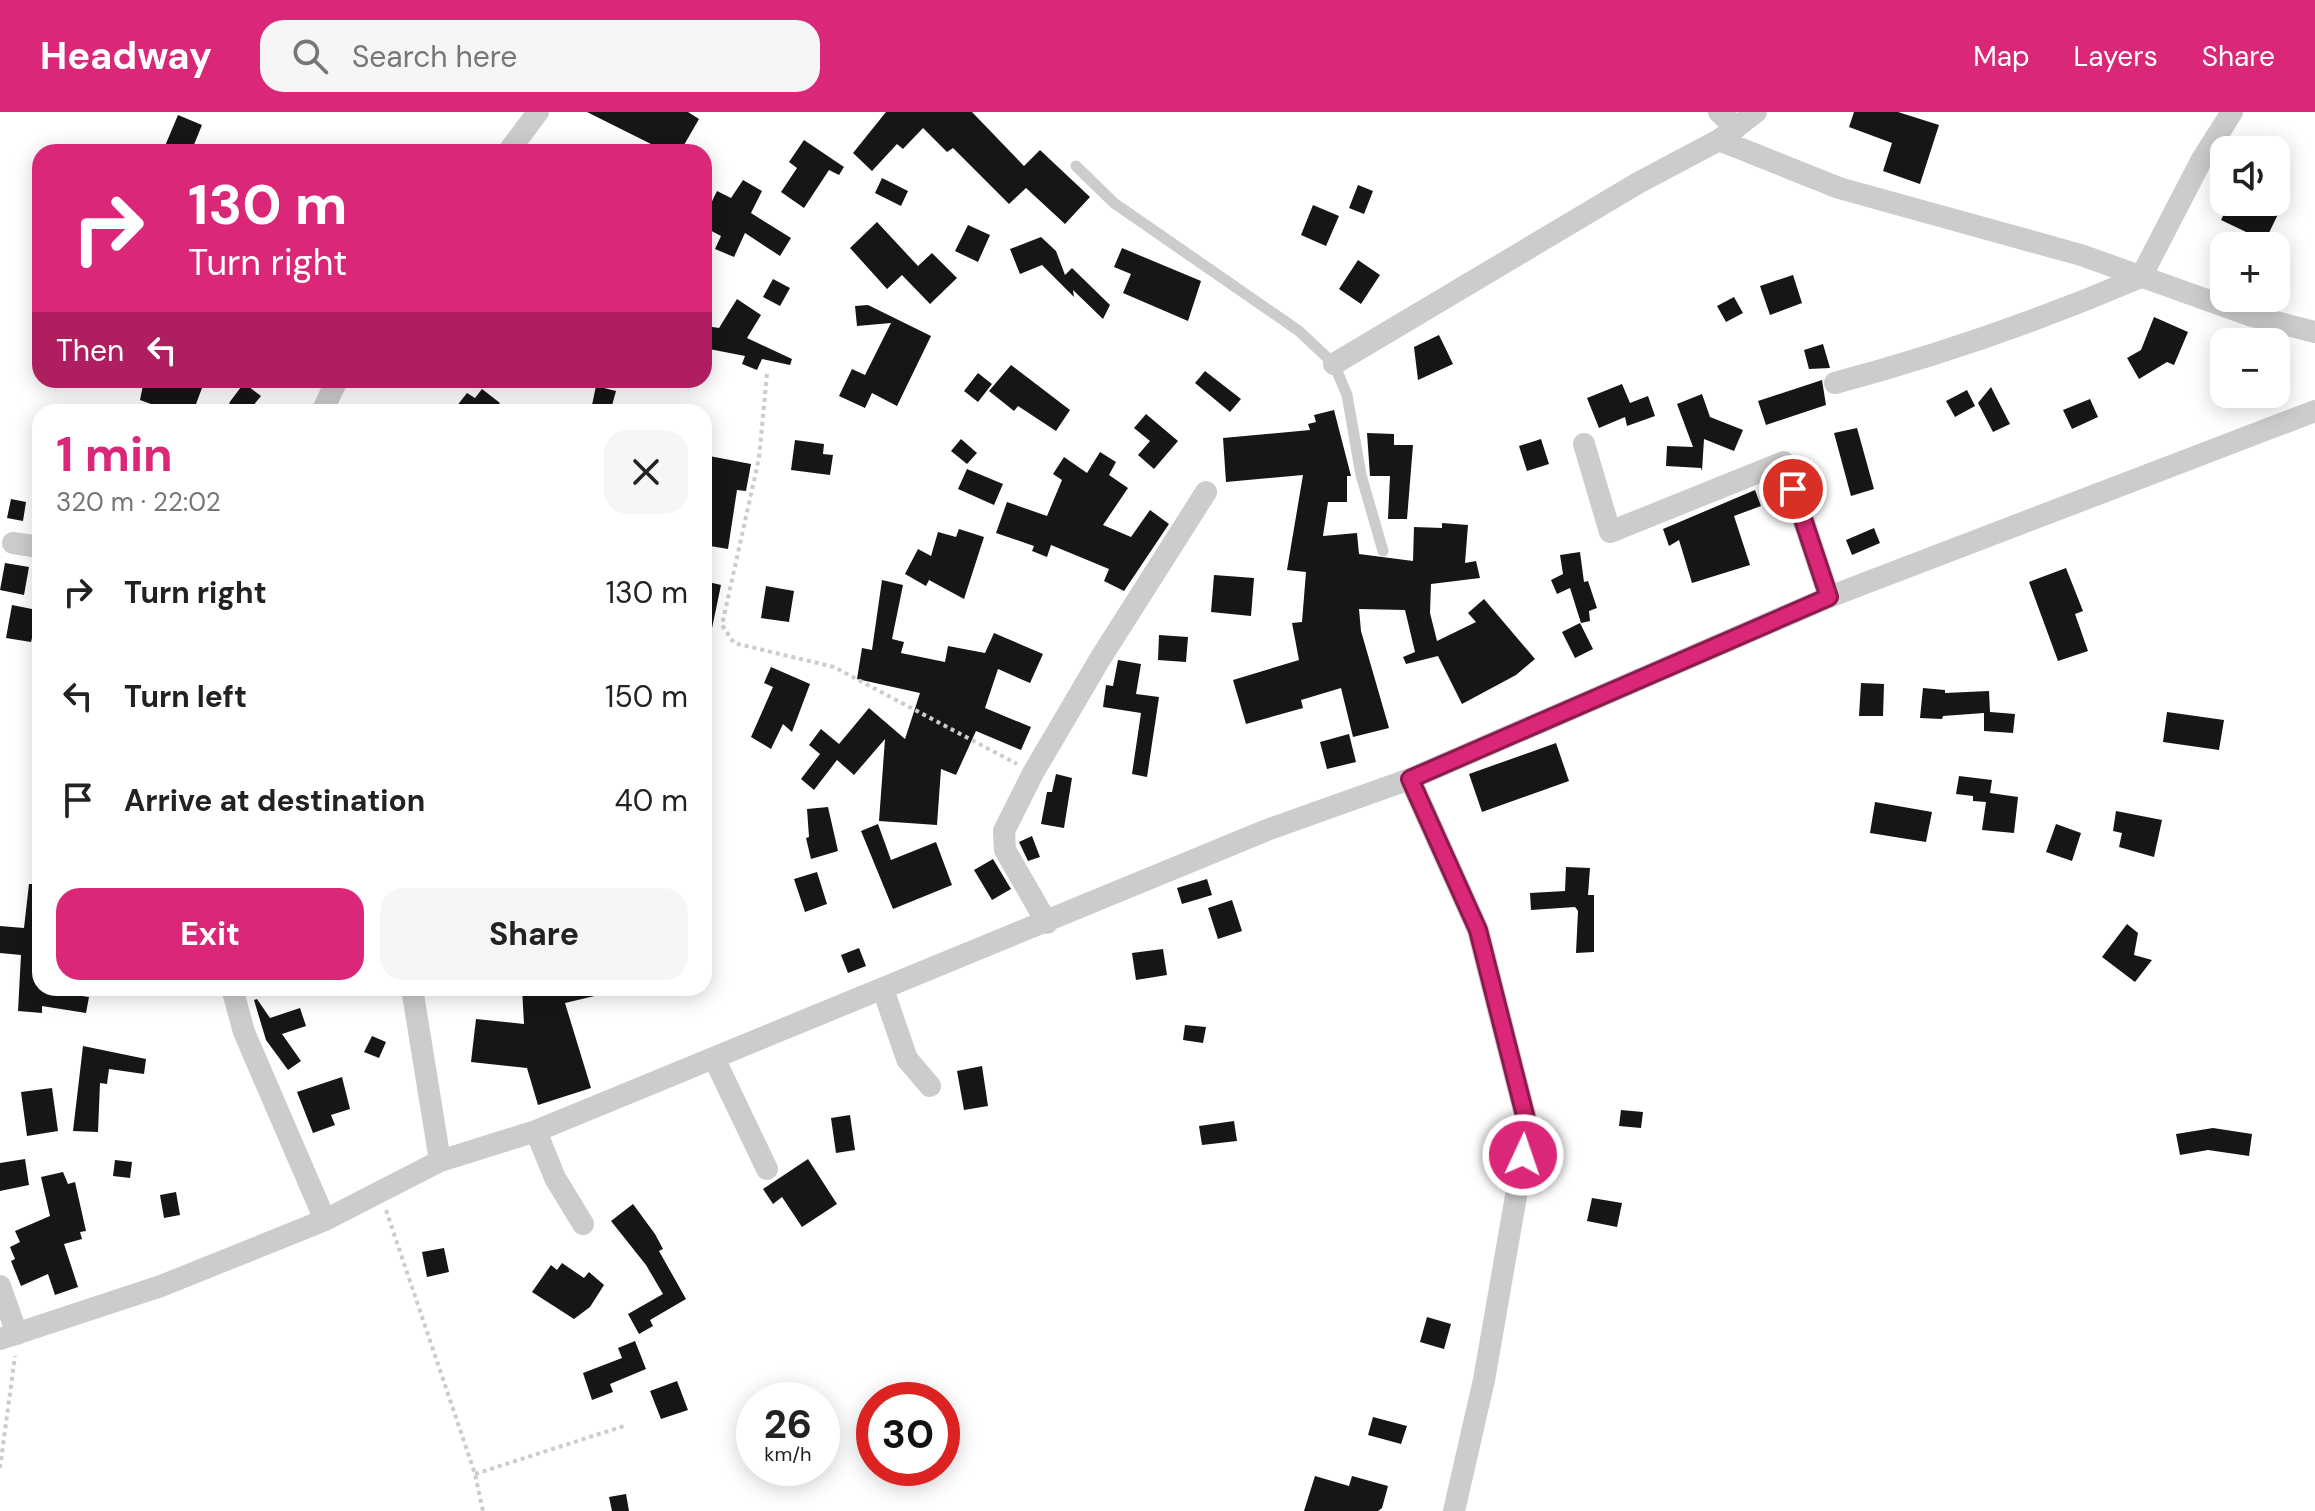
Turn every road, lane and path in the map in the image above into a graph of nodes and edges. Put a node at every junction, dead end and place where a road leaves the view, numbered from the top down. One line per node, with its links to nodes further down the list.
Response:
1 (538, 112): 5 (street)
2 (1756, 112): 4 (street)
3 (2232, 112): 7 (street)
4 (1725, 127): 7 (street); 9 (street)
5 (514, 144)
6 (1076, 166): 9 (lane)
7 (2141, 277): 8 (street); 11 (street)
8 (2315, 332)
9 (1334, 364): 17 (lane)
10 (767, 374): 19 (path)
11 (1835, 383)
12 (2315, 411): 18 (street)
13 (1584, 444): 18 (street)
14 (1206, 492): 19 (street)
15 (13, 543): 16 (street)
16 (32, 546)
17 (1383, 551)
18 (1829, 597): 20 (street)
19 (1033, 773): 21 (street)
20 (1410, 779): 21 (street); 39 (street)
21 (1047, 923): 22 (street)
22 (883, 989): 25 (street); 26 (street)
23 (234, 996): 31 (street)
24 (413, 996): 28 (street)
25 (714, 1058): 27 (street); 29 (street)
26 (930, 1086)
27 (536, 1131): 28 (street); 32 (street)
28 (440, 1161): 30 (street)
29 (767, 1169)
30 (380, 1193): 31 (street); 37 (path)
31 (325, 1220): 34 (street)
32 (583, 1224)
33 (0, 1286): 34 (street)
34 (9, 1337): 36 (path)
35 (627, 1425): 37 (path)
36 (0, 1468)
37 (475, 1474): 38 (path)
38 (483, 1511)
39 (1454, 1511)

